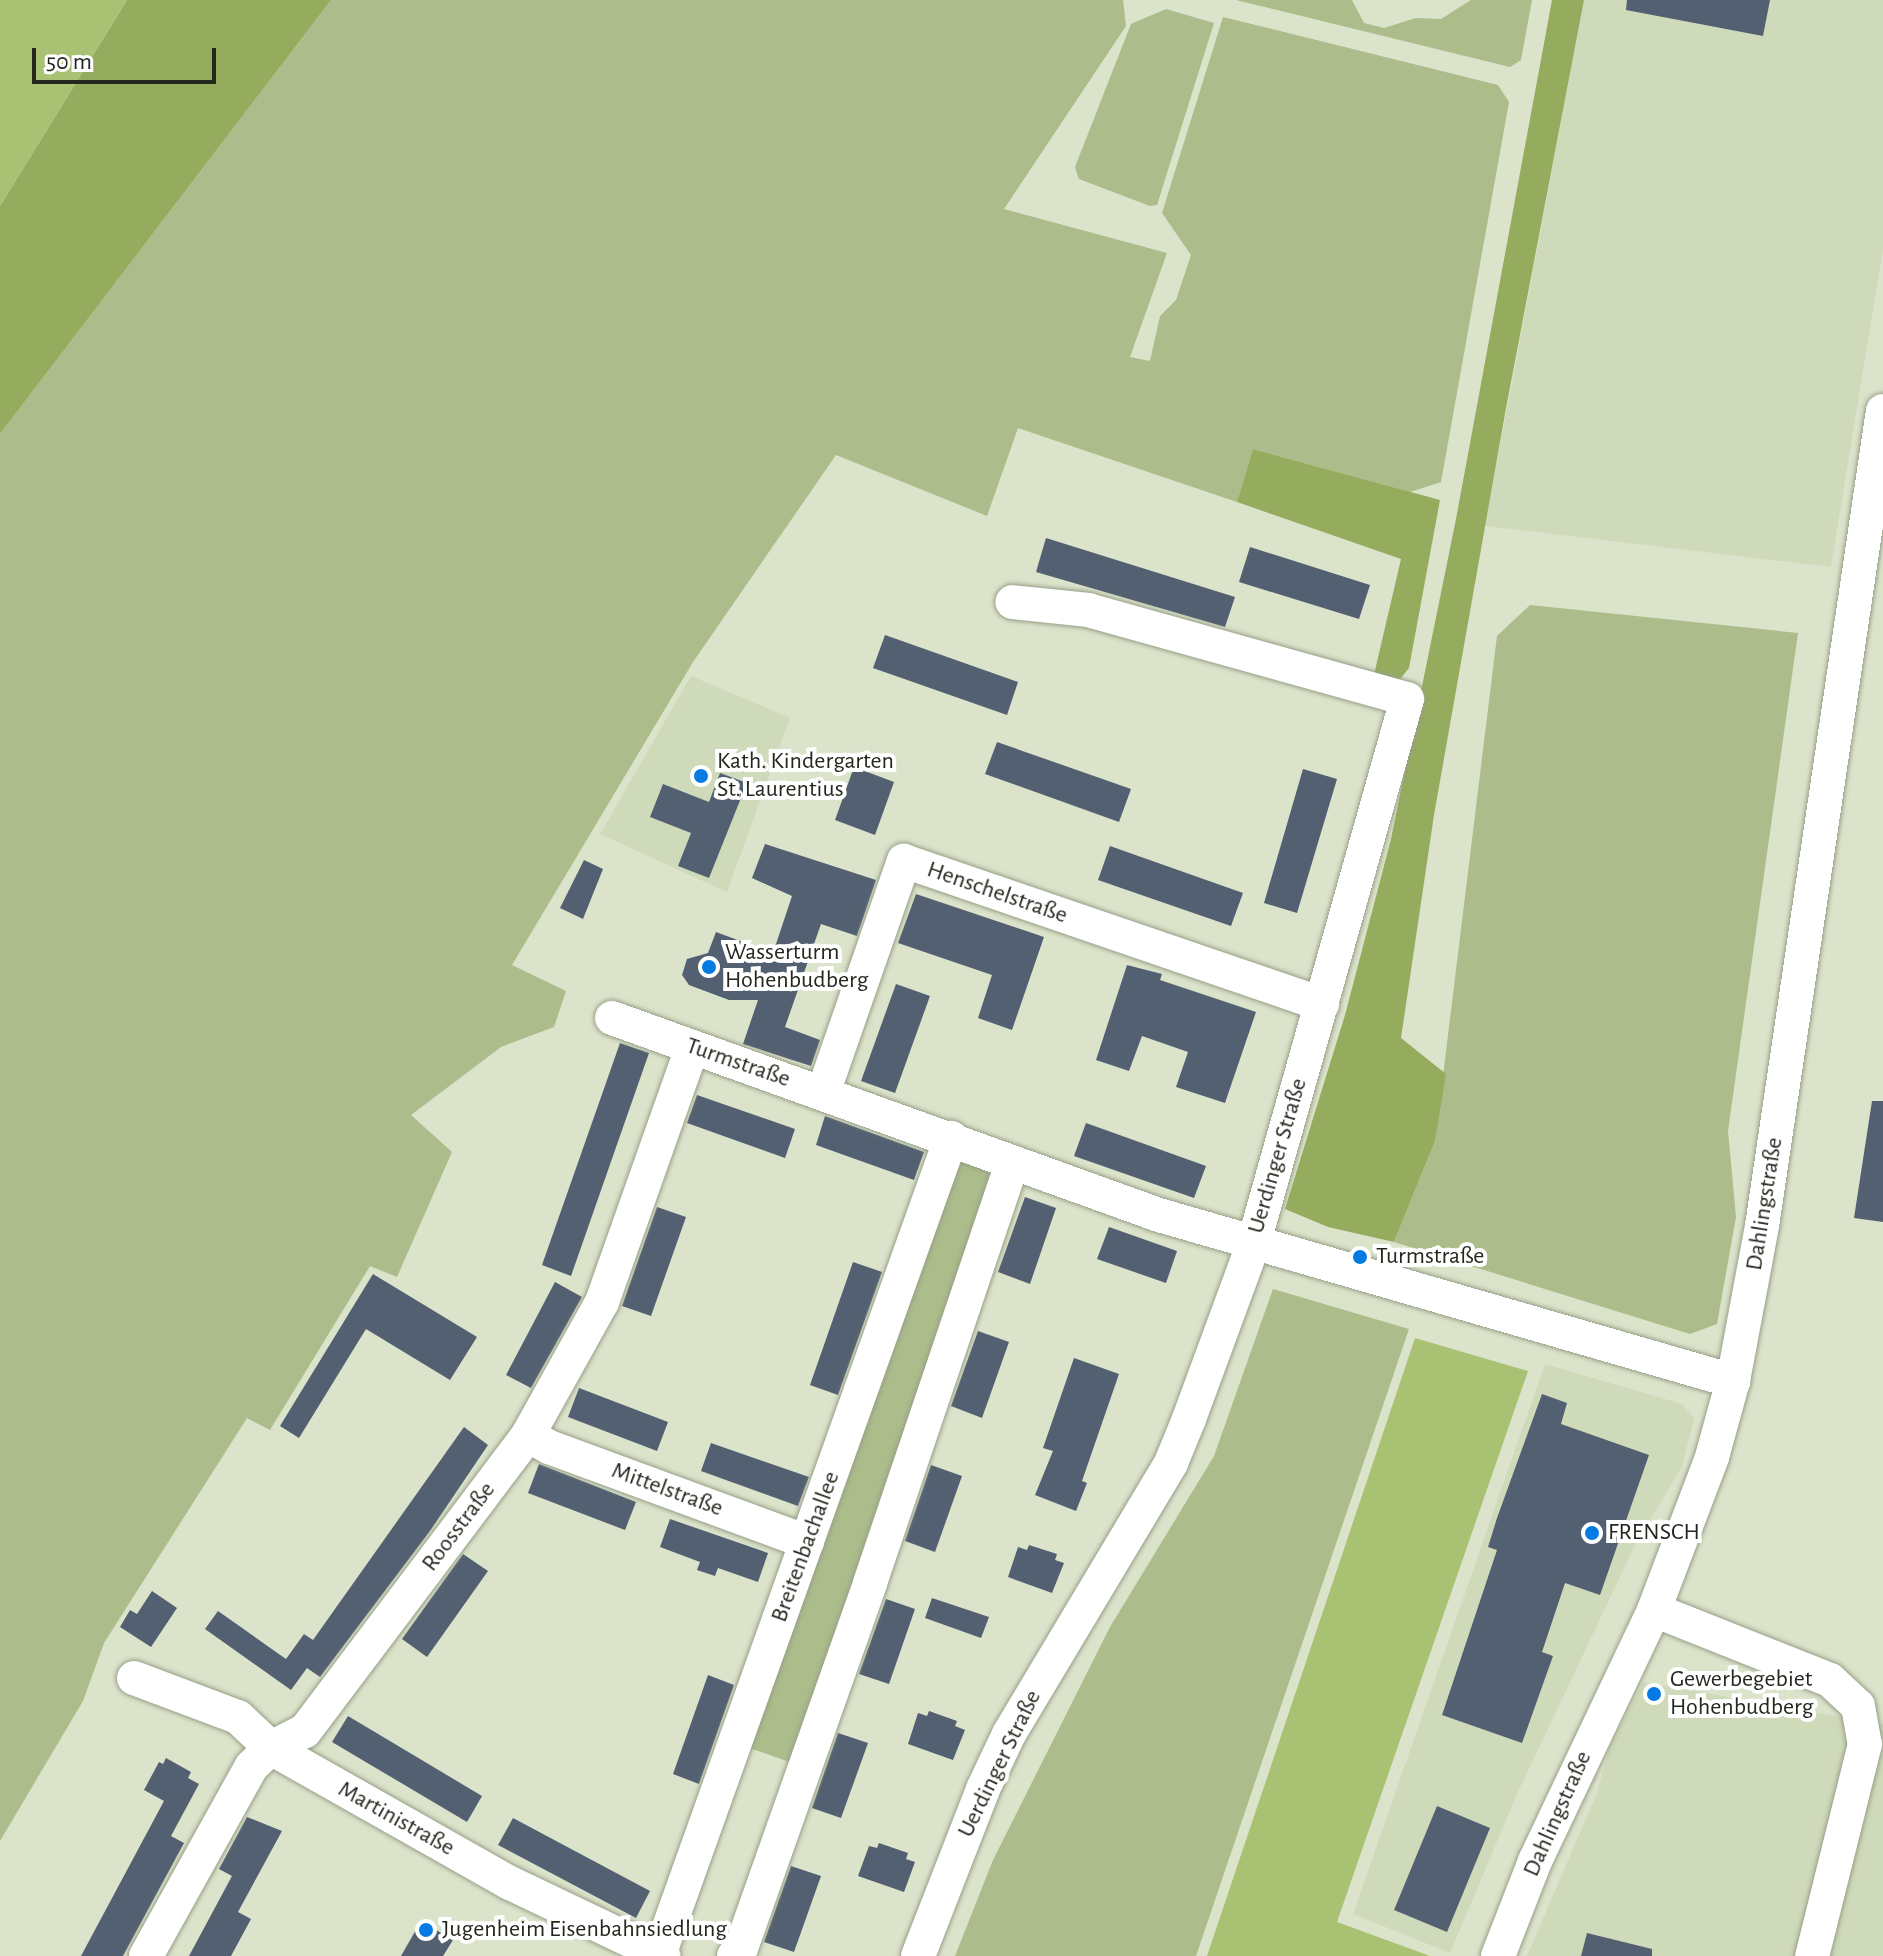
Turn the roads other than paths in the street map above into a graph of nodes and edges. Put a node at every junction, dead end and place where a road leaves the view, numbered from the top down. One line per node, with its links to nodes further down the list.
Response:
1 (1883, 411): 10 (street, Dahlingstraße)
2 (1012, 602): 3 (street, Uerdinger Straße)
3 (1322, 1004): 6 (street, Henschelstraße); 9 (street, Uerdinger Straße)
4 (612, 1018): 5 (street, Turmstraße)
5 (692, 1048): 6 (street, Turmstraße); 11 (street, Roosstraße)
6 (823, 1093): 7 (street, Turmstraße)
7 (951, 1138): 8 (street, Turmstraße); 12 (street, Breitenbachallee)
8 (1012, 1163): 9 (street, Turmstraße); 16 (street)
9 (1254, 1242): 10 (street, Turmstraße); 19 (street, Uerdinger Straße)
10 (1733, 1381): 13 (street, Dahlingstraße)
11 (528, 1435): 12 (street, Mittelstraße); 15 (street, Roosstraße)
12 (807, 1542): 17 (street, Breitenbachallee)
13 (1654, 1610): 20 (street, Dahlingstraße); 21 (street)
14 (134, 1678): 15 (street, Martinistraße)
15 (271, 1748): 17 (street, Martinistraße); 18 (street, Roosstraße)
16 (746, 1953)
17 (661, 1955)
18 (146, 1956)
19 (918, 1956)
20 (1498, 1956)
21 (1812, 1956)

